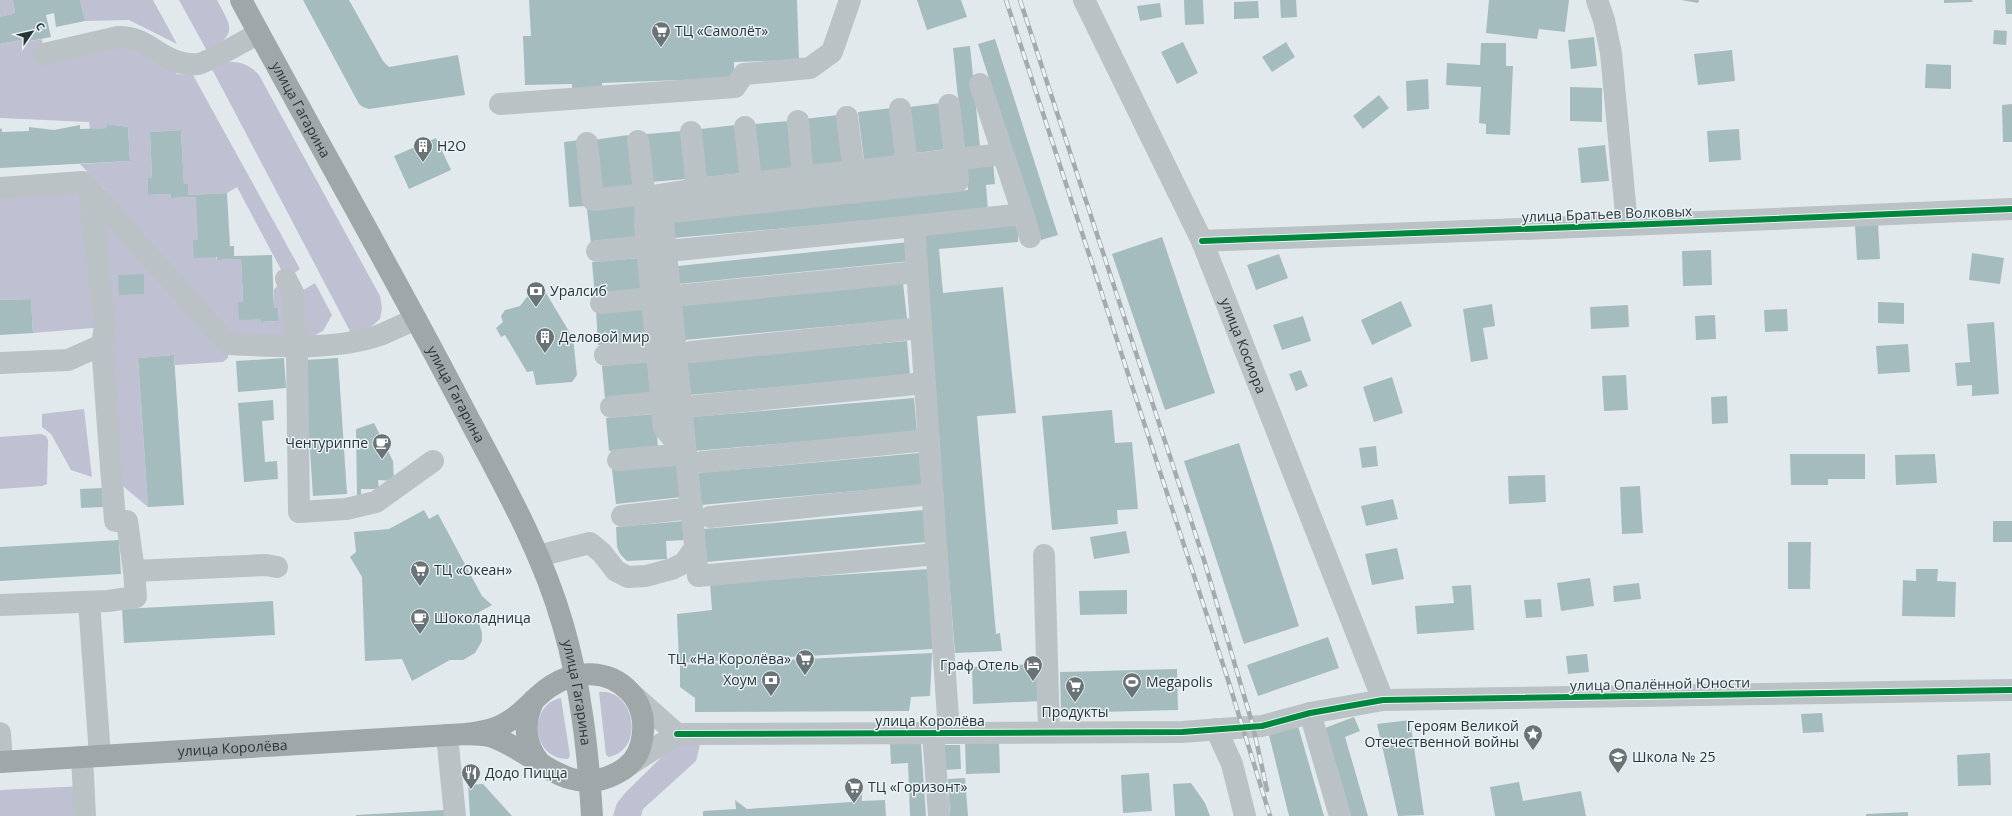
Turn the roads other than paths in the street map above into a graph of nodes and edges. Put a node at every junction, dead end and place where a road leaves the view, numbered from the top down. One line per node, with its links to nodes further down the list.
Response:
1 (242, 0): 5 (main road, улица Гагарина)
2 (850, 0): 8 (street)
3 (1084, 0): 32 (street, улица Косиора)
4 (1597, 0): 30 (street)
5 (259, 33): 6 (street); 41 (main road, улица Гагарина)
6 (44, 54)
7 (980, 84): 17 (street)
8 (500, 104)
9 (949, 105): 18 (street)
10 (900, 109): 19 (street)
11 (847, 117): 20 (street)
12 (798, 121): 21 (street)
13 (745, 127): 22 (street)
14 (691, 132): 25 (street)
15 (638, 141): 26 (street)
16 (587, 143): 26 (street)
17 (1003, 154): 18 (street); 28 (street)
18 (955, 159): 19 (street); 54 (street)
19 (907, 165): 20 (street)
20 (854, 171): 21 (street)
21 (803, 177): 22 (street)
22 (751, 182): 25 (street)
23 (0, 188): 24 (street)
24 (90, 189): 43 (street); 44 (street)
25 (697, 189): 26 (street)
26 (645, 200): 33 (street)
27 (2012, 209): 30 (street, улица Братьев Волковых)
28 (1023, 214): 29 (street); 31 (street)
29 (914, 226): 34 (street); 36 (street)
30 (1627, 226): 32 (street, улица Братьев Волковых)
31 (1030, 237)
32 (1202, 240): 72 (street, улица Косиора)
33 (647, 246): 35 (street); 39 (street)
34 (678, 250)
35 (597, 251)
36 (917, 272): 38 (street); 42 (street)
37 (286, 279): 44 (street)
38 (684, 295)
39 (652, 298): 40 (street); 45 (street)
40 (601, 303)
41 (416, 319): 44 (street); 63 (main road, улица Гагарина)
42 (921, 328): 46 (street); 49 (street)
43 (102, 345): 48 (street); 65 (street)
44 (295, 347): 55 (street)
45 (656, 351): 47 (street); 50 (street)
46 (691, 352)
47 (605, 355)
48 (0, 363)
49 (925, 383): 51 (street); 53 (street)
50 (661, 402): 52 (street); 54 (street)
51 (695, 406)
52 (611, 407)
53 (929, 440): 54 (street); 57 (street)
54 (694, 458): 56 (street); 58 (street)
55 (433, 460)
56 (618, 460)
57 (933, 494): 58 (street); 61 (street)
58 (701, 512): 59 (street); 60 (street)
59 (622, 516)
60 (695, 548): 61 (street); 63 (street)
61 (937, 554): 75 (street)
62 (1044, 554): 76 (street)
63 (538, 556): 68 (main road, улица Гагарина)
64 (277, 567): 65 (street)
65 (134, 570): 66 (street)
66 (89, 602): 67 (street); 80 (street)
67 (0, 605)
68 (575, 676): 70 (main road); 71 (main road); 84 (main road, улица Гагарина)
69 (2012, 690): 72 (street, улица Опалённой Юности)
70 (633, 695): 79 (street); 82 (main road)
71 (535, 700): 78 (main road); 83 (main road)
72 (1383, 700): 73 (street, улица Опалённой Юности)
73 (1310, 712): 74 (street, улица Опалённой Юности); 90 (street)
74 (1216, 729): 76 (street, улица Королёва); 89 (street)
75 (941, 732): 76 (street, улица Королёва); 79 (street, улица Королёва); 88 (street)
76 (1049, 732)
77 (0, 733): 81 (street)
78 (457, 734): 80 (main road, улица Королёва); 83 (main road); 86 (street)
79 (677, 734): 82 (street)
80 (91, 757): 81 (main road, улица Королёва); 85 (street)
81 (1, 762)
82 (630, 765): 84 (main road)
83 (544, 767): 84 (main road)
84 (590, 781): 87 (main road, улица Гагарина)
85 (85, 816)
86 (455, 816)
87 (592, 816)
88 (938, 816)
89 (1245, 816)
90 (1340, 816)

